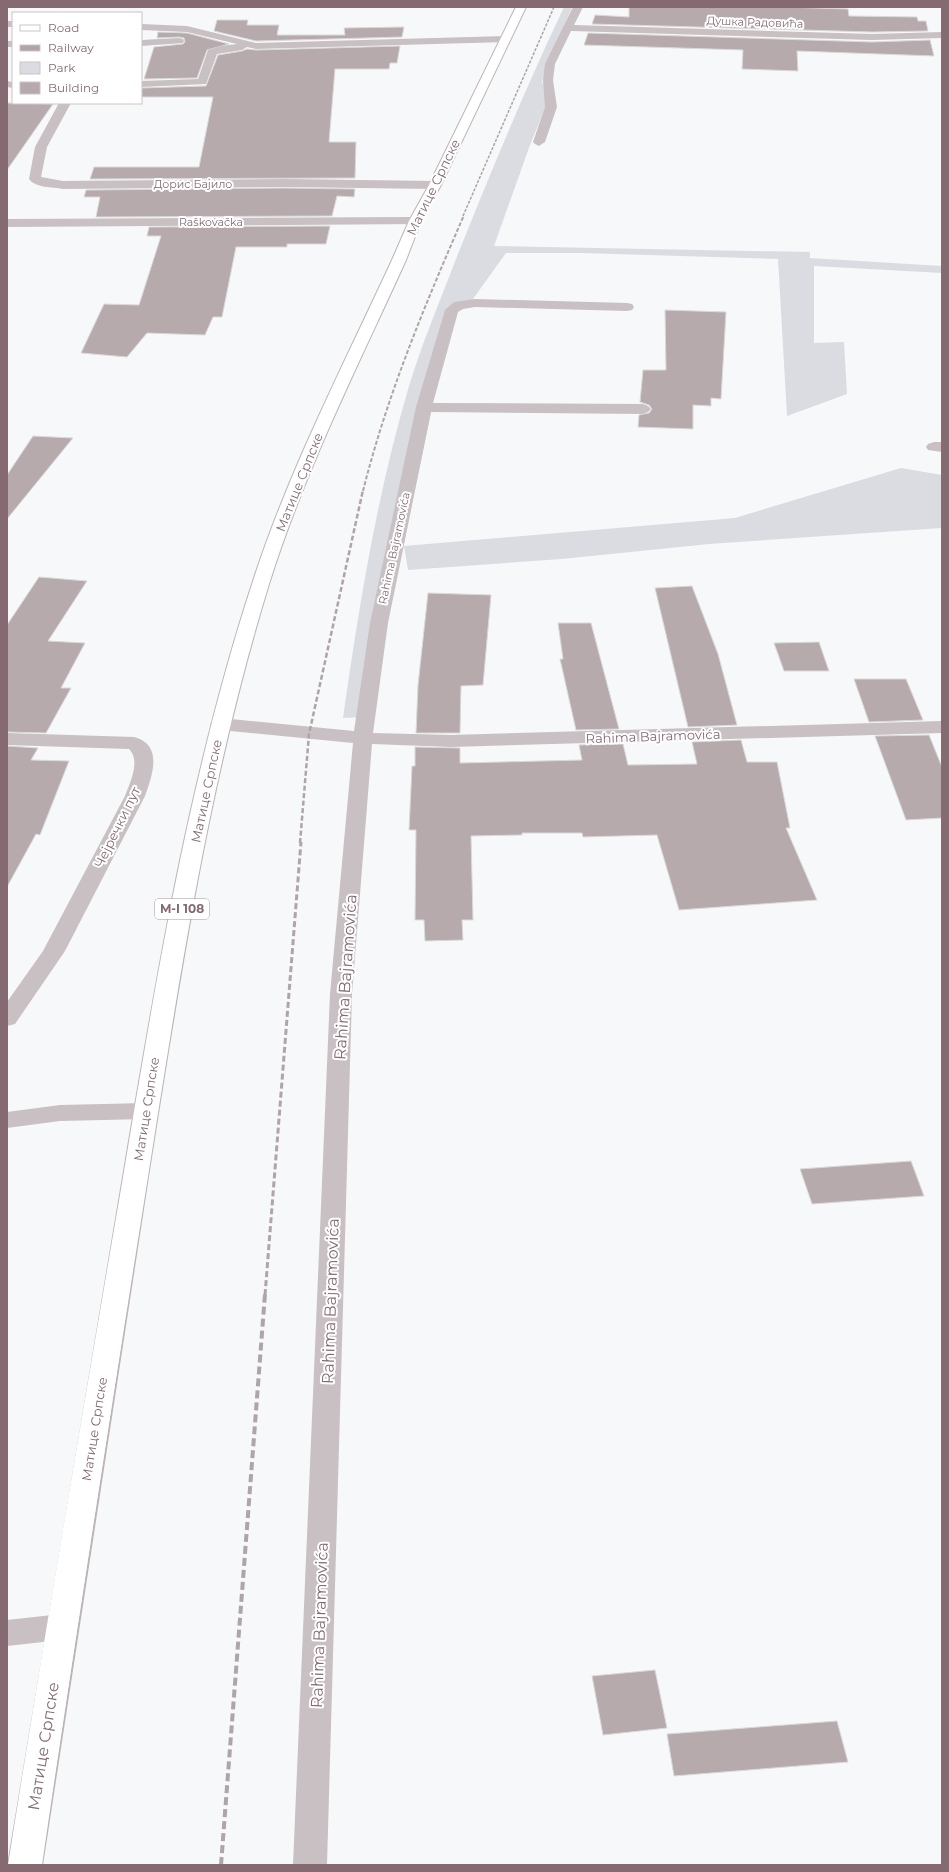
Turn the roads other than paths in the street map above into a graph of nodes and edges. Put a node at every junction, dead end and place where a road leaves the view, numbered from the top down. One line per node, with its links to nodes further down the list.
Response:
1 (521, 7): 6 (main road, Матице Српске / M-I 108)
2 (578, 7): 4 (street)
3 (142, 27): 8 (street)
4 (568, 28): 5 (street, Душка Радовића); 11 (street)
5 (942, 35)
6 (506, 39): 8 (street); 12 (main road, Матице Српске / M-I 108)
7 (142, 43): 8 (street)
8 (256, 46): 9 (street)
9 (142, 84)
10 (64, 104): 12 (street, Дорис Бајило)
11 (540, 142)
12 (435, 185): 13 (main road, Матице Српске / M-I 108)
13 (415, 221): 14 (street, Raškovačka); 18 (main road, Матице Српске / M-I 108)
14 (7, 224)
15 (628, 307): 16 (street, Rahima Bajramovića)
16 (424, 407): 17 (street); 20 (street, Rahima Bajramovića)
17 (643, 409)
18 (220, 724): 20 (street, Rahima Bajramovića); 23 (main road, Матице Српске / M-I 108)
19 (942, 727): 20 (street, Rahima Bajramovića)
20 (363, 738): 28 (street, Rahima Bajramovića)
21 (7, 739): 22 (street, Чејречки пут)
22 (7, 1019)
23 (146, 1111): 24 (street); 25 (main road, Матице Српске / M-I 108)
24 (7, 1120)
25 (61, 1627): 26 (street); 27 (main road, Матице Српске / M-I 108)
26 (7, 1633)
27 (25, 1865)
28 (310, 1865)

